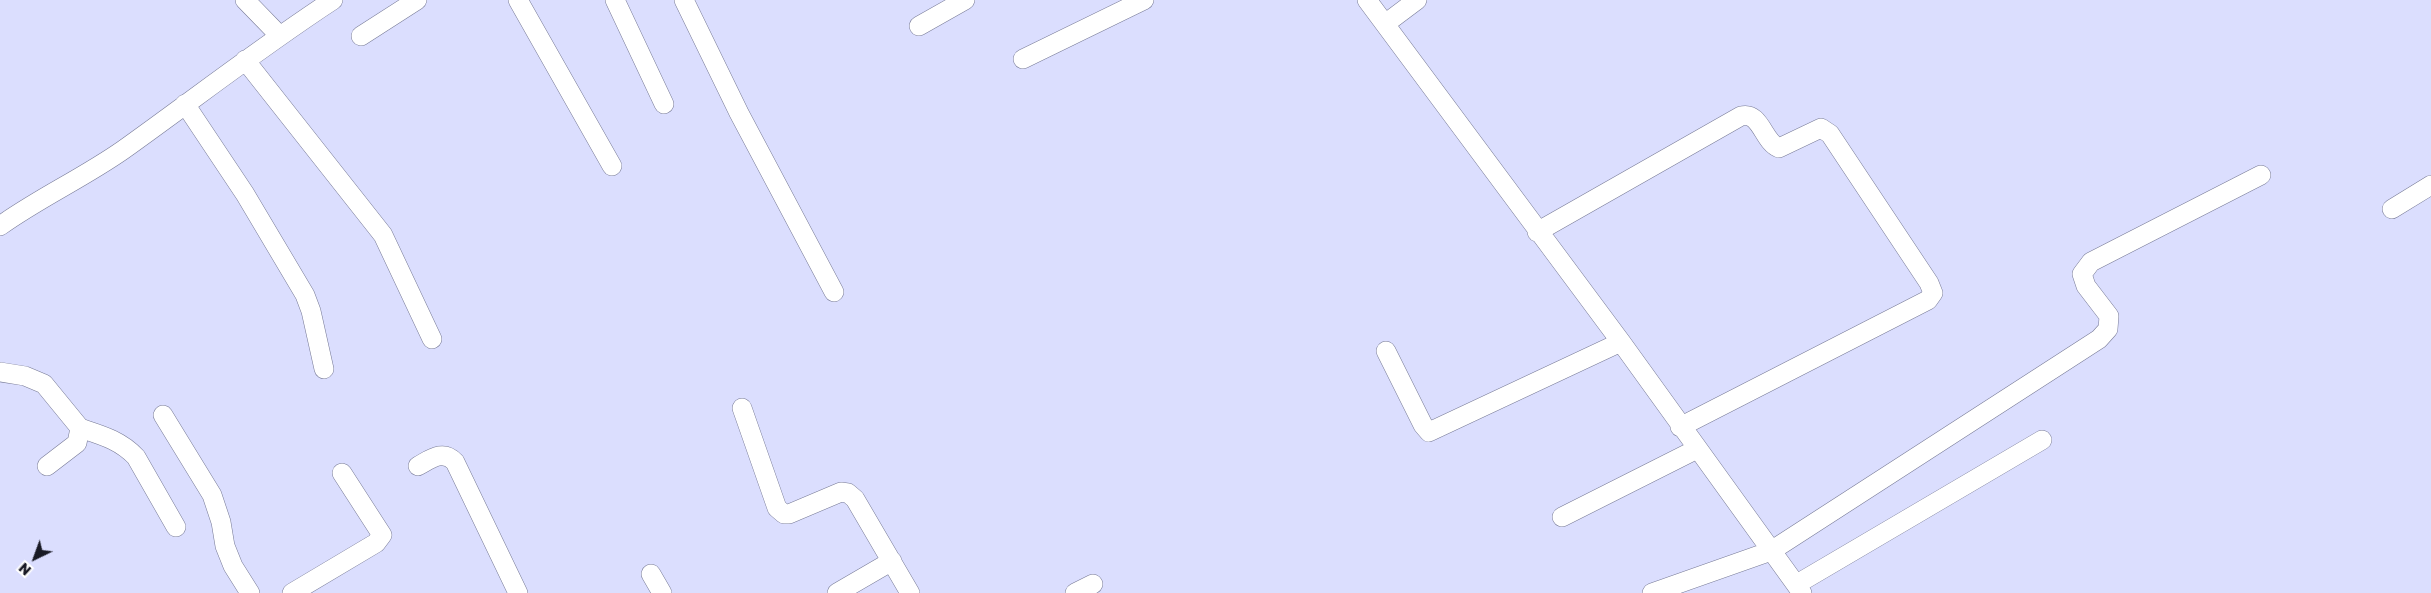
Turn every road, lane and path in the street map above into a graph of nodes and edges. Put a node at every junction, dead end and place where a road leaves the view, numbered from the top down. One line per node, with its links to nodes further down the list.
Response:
1 (245, 0): 13 (street)
2 (334, 0): 13 (street)
3 (417, 0): 14 (street)
4 (518, 0): 19 (street)
5 (615, 0): 18 (street)
6 (684, 0): 25 (street)
7 (965, 0): 12 (street)
8 (1144, 0): 16 (street)
9 (1367, 0): 11 (street)
10 (1418, 0): 11 (street)
11 (1385, 24): 24 (street)
12 (919, 26)
13 (279, 35): 15 (street)
14 (361, 36)
15 (245, 60): 17 (street); 26 (street)
16 (1023, 60)
17 (185, 104): 23 (street); 29 (street)
18 (664, 104)
19 (612, 166)
20 (2260, 175): 42 (street)
21 (2431, 185): 22 (street)
22 (2392, 210)
23 (0, 226)
24 (1537, 232): 27 (street); 33 (street)
25 (834, 292)
26 (432, 339)
27 (1620, 342): 28 (street); 33 (street)
28 (1386, 352)
29 (324, 369)
30 (0, 372): 34 (street)
31 (742, 408): 43 (street)
32 (163, 415): 47 (street)
33 (1680, 427): 36 (street)
34 (80, 428): 37 (street); 41 (street)
35 (2042, 440): 46 (street)
36 (1697, 449): 40 (street); 42 (street)
37 (48, 466)
38 (418, 466): 49 (street)
39 (342, 473): 48 (street)
40 (1562, 517)
41 (176, 527)
42 (1771, 551): 46 (street); 54 (street)
43 (892, 560): 51 (street); 52 (street)
44 (651, 574): 50 (street)
45 (1093, 584): 53 (street)
46 (1799, 589)
47 (250, 593)
48 (292, 593)
49 (518, 593)
50 (662, 593)
51 (837, 593)
52 (910, 593)
53 (1075, 593)
54 (1652, 593)

